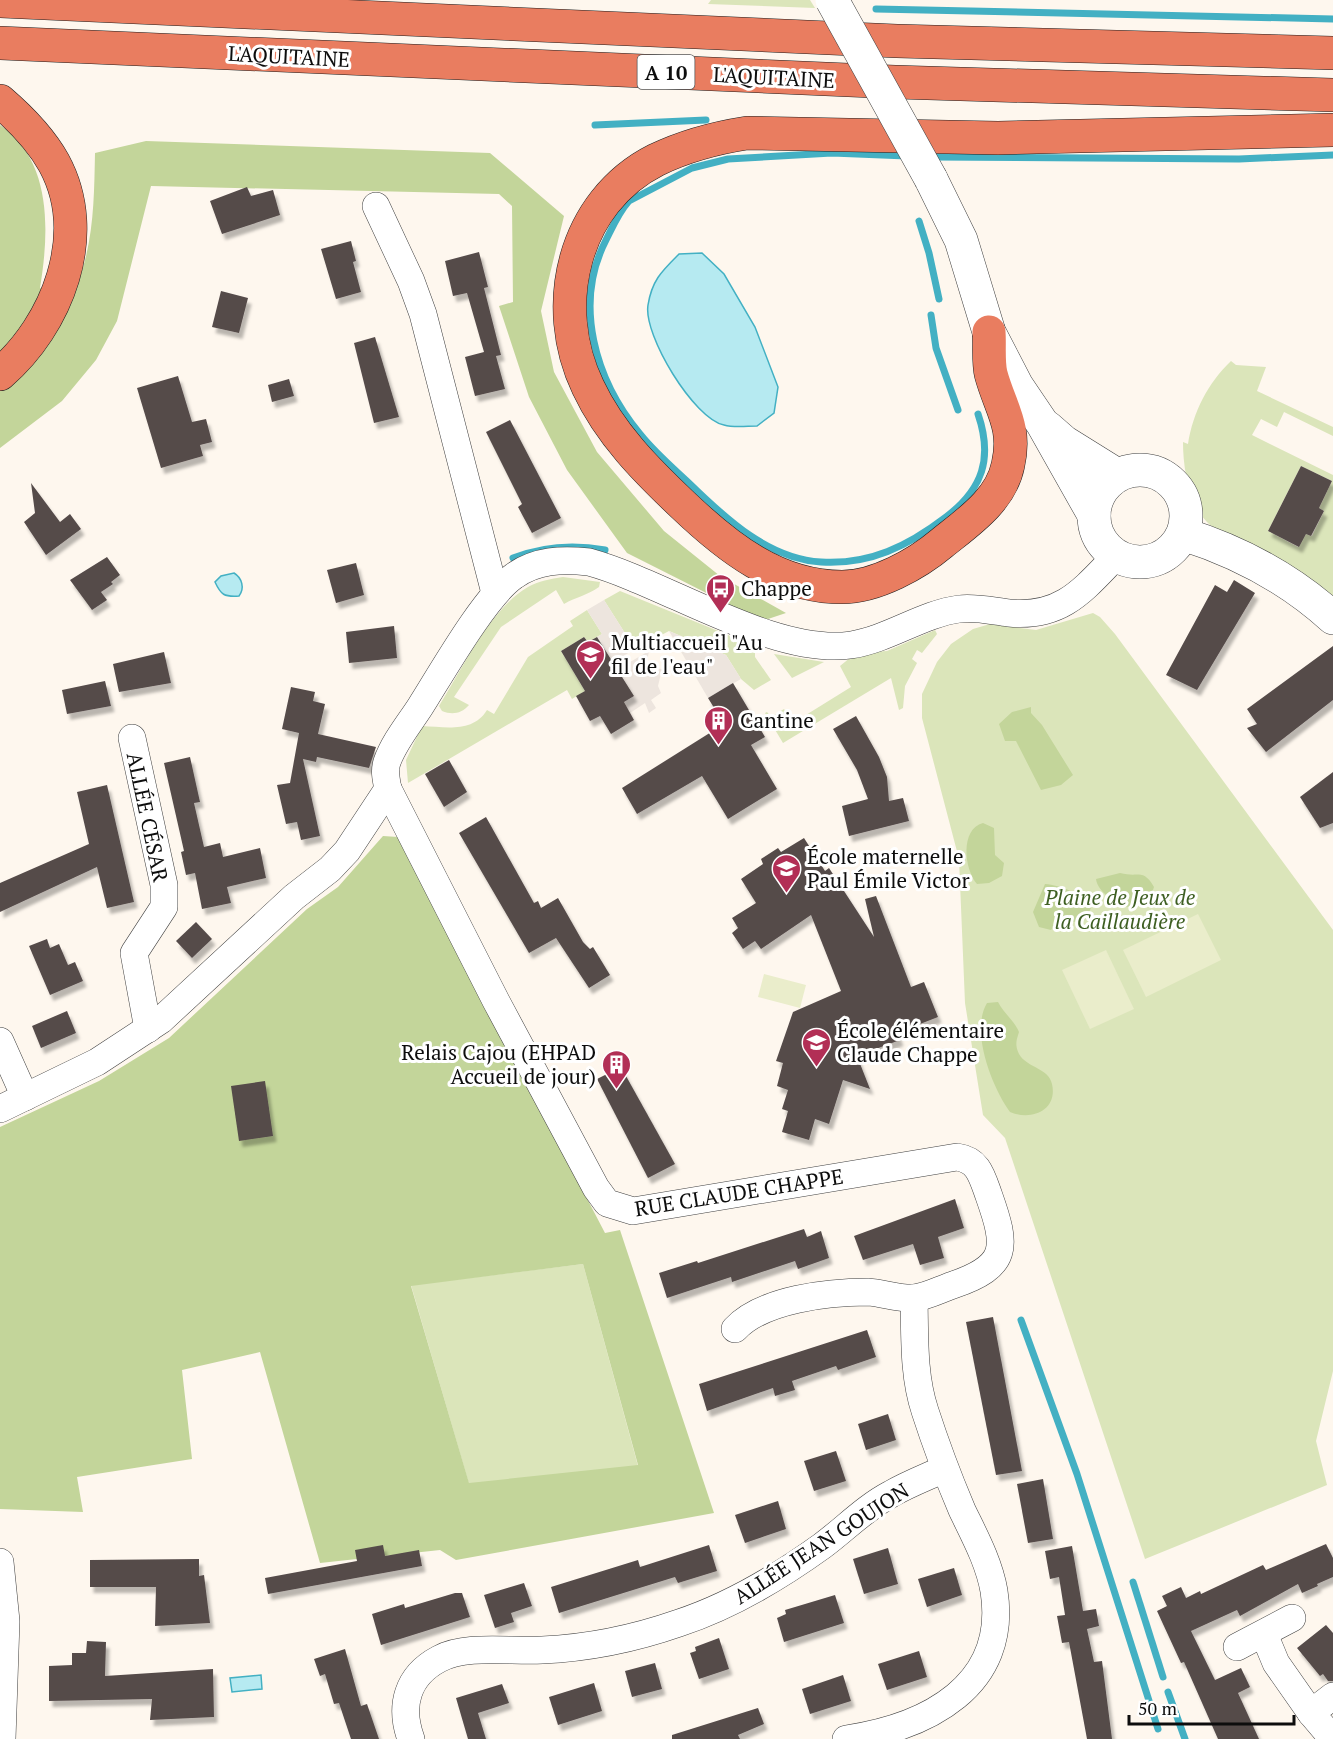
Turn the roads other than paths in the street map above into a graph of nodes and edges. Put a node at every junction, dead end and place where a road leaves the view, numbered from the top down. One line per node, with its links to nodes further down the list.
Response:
1 (832, 0): 9 (street, bridge)
2 (0, 1): 4 (highway, L'AQUITAINE / A 10)
3 (0, 43): 5 (highway, L'AQUITAINE / A 10)
4 (1333, 53)
5 (1333, 95)
6 (0, 101): 10 (highway)
7 (1333, 130): 9 (highway)
8 (376, 206): 16 (street)
9 (989, 332): 11 (street)
10 (0, 374)
11 (1042, 423): 12 (street); 13 (street)
12 (1117, 475): 13 (street); 14 (street)
13 (1094, 515): 15 (street)
14 (1183, 534): 15 (street); 17 (street)
15 (1116, 556): 16 (street)
16 (495, 593): 19 (street)
17 (1333, 618)
18 (132, 738): 20 (street, ALLÉE CÉSAR)
19 (388, 789): 20 (street); 24 (street, RUE CLAUDE CHAPPE)
20 (148, 1029): 22 (street)
21 (0, 1041): 22 (street)
22 (25, 1097): 23 (street)
23 (0, 1109)
24 (914, 1298): 25 (street); 26 (street)
25 (735, 1329)
26 (944, 1469): 34 (street, ALLÉE JEAN GOUJON); 35 (street)
27 (0, 1562): 33 (street)
28 (1292, 1618): 29 (street)
29 (1264, 1634): 30 (street); 32 (street)
30 (1238, 1647)
31 (1333, 1696): 32 (street)
32 (1311, 1713): 36 (street)
33 (2, 1739)
34 (411, 1739)
35 (846, 1739)
36 (1333, 1739)

